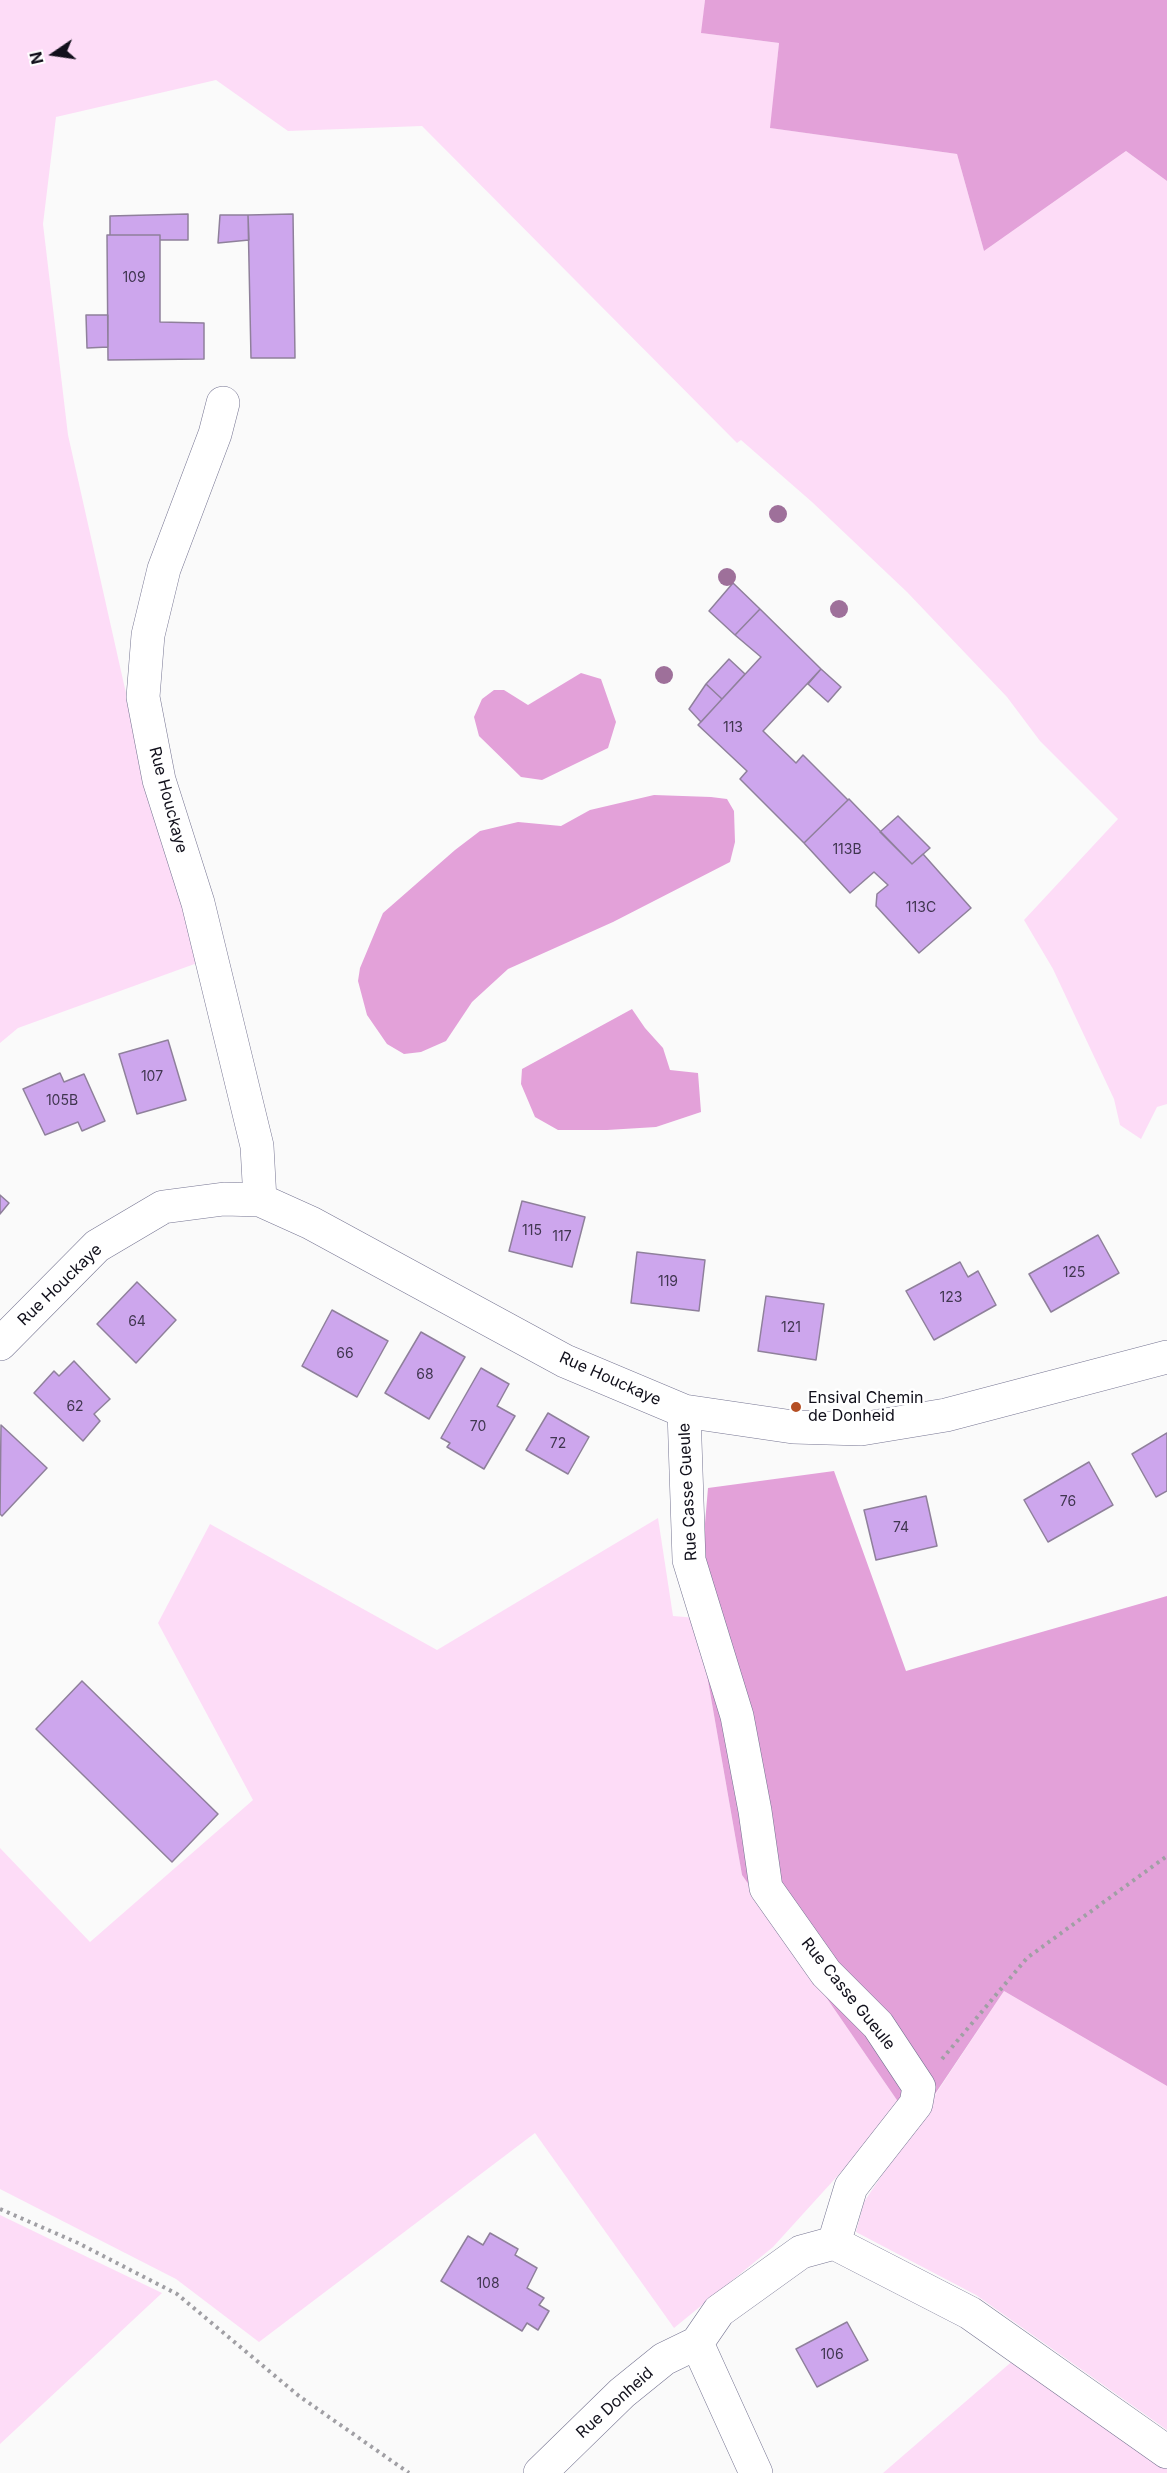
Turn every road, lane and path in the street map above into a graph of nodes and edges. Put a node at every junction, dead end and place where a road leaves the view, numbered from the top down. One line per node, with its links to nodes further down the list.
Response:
1 (223, 403): 2 (street, Rue Houckaye)
2 (260, 1200): 3 (street, Rue Houckaye); 5 (street, Rue Houckaye)
3 (0, 1344)
4 (1167, 1357): 5 (street, Rue Houckaye)
5 (684, 1411): 7 (street, Rue Casse Gueule)
6 (1167, 1856): 7 (path)
7 (919, 2086): 9 (street)
8 (0, 2209): 12 (path)
9 (834, 2243): 10 (street, Rue Donheid); 11 (street)
10 (697, 2343): 13 (street, Rue Donheid); 14 (street)
11 (1167, 2452)
12 (409, 2473)
13 (540, 2473)
14 (756, 2473)

